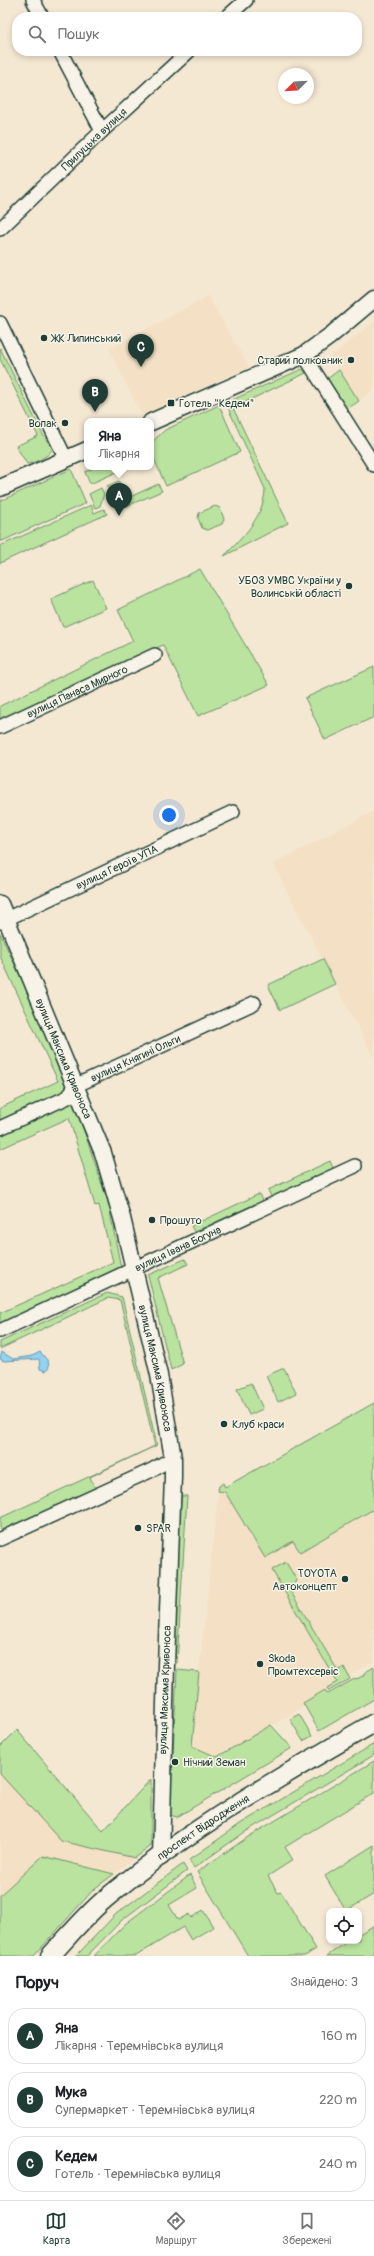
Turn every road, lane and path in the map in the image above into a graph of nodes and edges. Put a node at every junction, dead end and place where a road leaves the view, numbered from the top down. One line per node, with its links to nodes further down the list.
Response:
1 (33, 0): 3 (street)
2 (238, 3): 4 (street)
3 (39, 12)
4 (231, 12)
5 (63, 56): 7 (street)
6 (184, 56): 7 (street, Прилуцька вулиця)
7 (102, 131): 8 (street, Прилуцька вулиця)
8 (0, 230)
9 (374, 298): 11 (street)
10 (0, 323): 14 (street)
11 (304, 355): 12 (street); 15 (street)
12 (154, 421)
13 (84, 451): 14 (street)
14 (66, 459): 16 (street)
15 (374, 465)
16 (0, 488)
17 (155, 655): 18 (street, вулиця Панаса Мирного)
18 (0, 727)
19 (233, 812): 21 (street, вулиця Героїв УПА)
20 (0, 904): 21 (street, вулиця Максима Кривоноса)
21 (3, 920): 23 (street, вулиця Максима Кривоноса)
22 (254, 1003): 23 (street, вулиця Княгині Ольги)
23 (77, 1085): 24 (street, вулиця Княгині Ольги); 26 (street, вулиця Максима Кривоноса)
24 (0, 1128)
25 (355, 1166): 26 (street, вулиця Івана Богуна)
26 (134, 1269): 27 (street, вулиця Івана Богуна); 28 (street, вулиця Максима Кривоноса)
27 (0, 1331)
28 (173, 1458): 29 (street); 30 (street, вулиця Максима Кривоноса)
29 (152, 1470): 30 (street); 31 (street)
30 (174, 1476): 33 (street, вулиця Максима Кривоноса)
31 (0, 1539)
32 (374, 1723): 33 (main road, проспект Відродження)
33 (161, 1857): 34 (main road, проспект Відродження)
34 (50, 1956)

